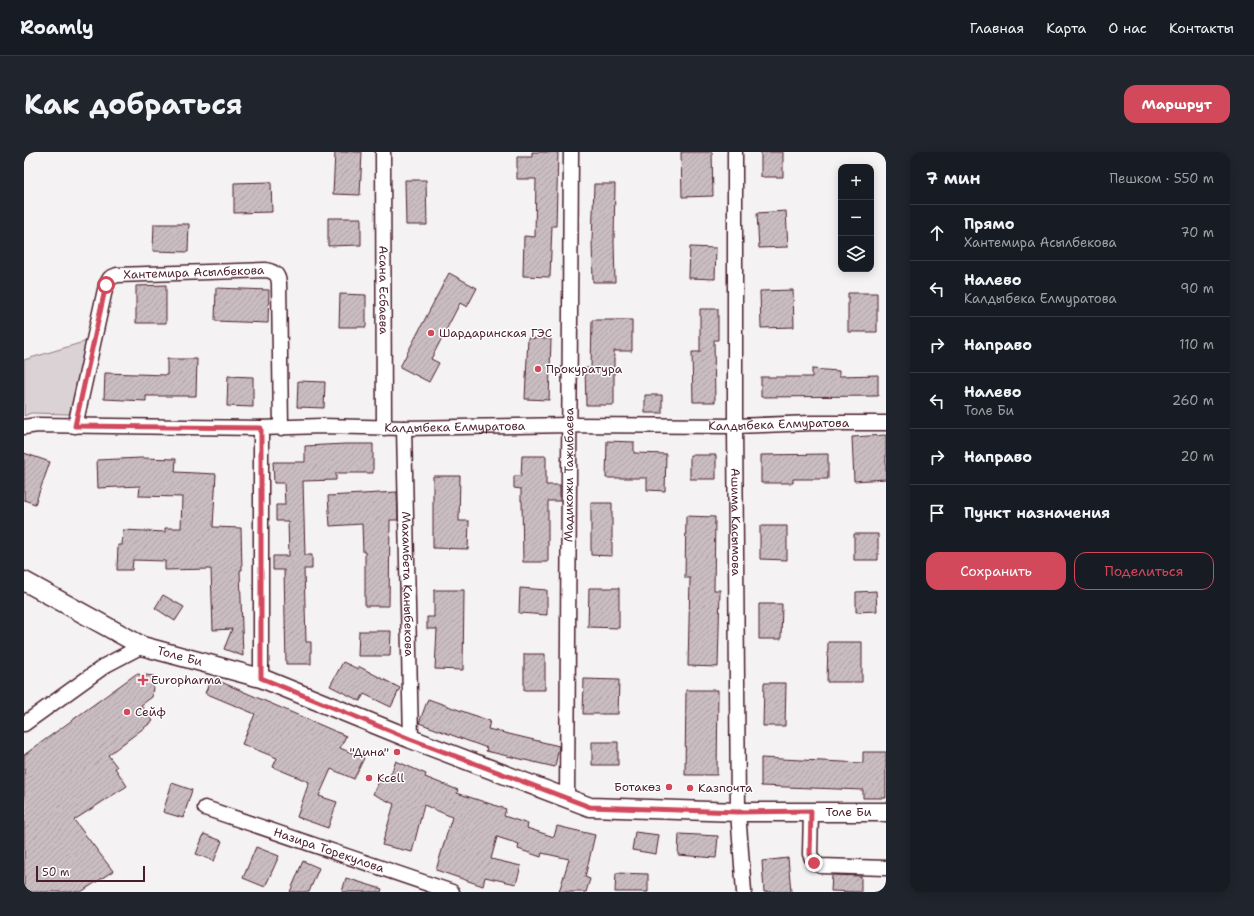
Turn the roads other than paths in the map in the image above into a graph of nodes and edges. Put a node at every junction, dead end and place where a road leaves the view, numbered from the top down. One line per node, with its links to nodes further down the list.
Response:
1 (383, 152): 11 (street, Асана Есбаева)
2 (570, 152): 5 (street, Мадикожи Тажибаева)
3 (735, 152): 7 (street, Ашима Касымова)
4 (886, 423): 7 (street, Калдыбека Елмуратова)
5 (569, 425): 7 (street, Калдыбека Елмуратова); 12 (street, Калдыбека Елмуратова); 18 (street, Мадикожи Тажибаева)
6 (75, 426): 8 (street, Калдыбека Елмуратова); 9 (street, Калдыбека Елмуратова); 10 (street, Хантемира Асылбекова)
7 (735, 426): 21 (street, Ашима Касымова)
8 (24, 427)
9 (261, 428): 10 (street, Калдыбека Елмуратова); 15 (street)
10 (281, 428): 11 (street, Калдыбека Елмуратова)
11 (384, 428): 12 (street, Калдыбека Елмуратова)
12 (404, 428): 17 (street, Махамбета Каныбекова)
13 (24, 581): 14 (street)
14 (142, 646): 15 (street, Толе Би); 16 (street, Толе Би)
15 (261, 678): 17 (street, Толе Би)
16 (24, 724)
17 (410, 739): 18 (street, Толе Би)
18 (567, 798): 21 (street, Толе Би)
19 (205, 808): 24 (street, Назира Торекулова)
20 (811, 811): 21 (street, Толе Би); 22 (street, Толе Би); 23 (street)
21 (738, 812): 25 (street, Ашима Касымова)
22 (886, 812)
23 (886, 868)
24 (452, 892)
25 (744, 892)

